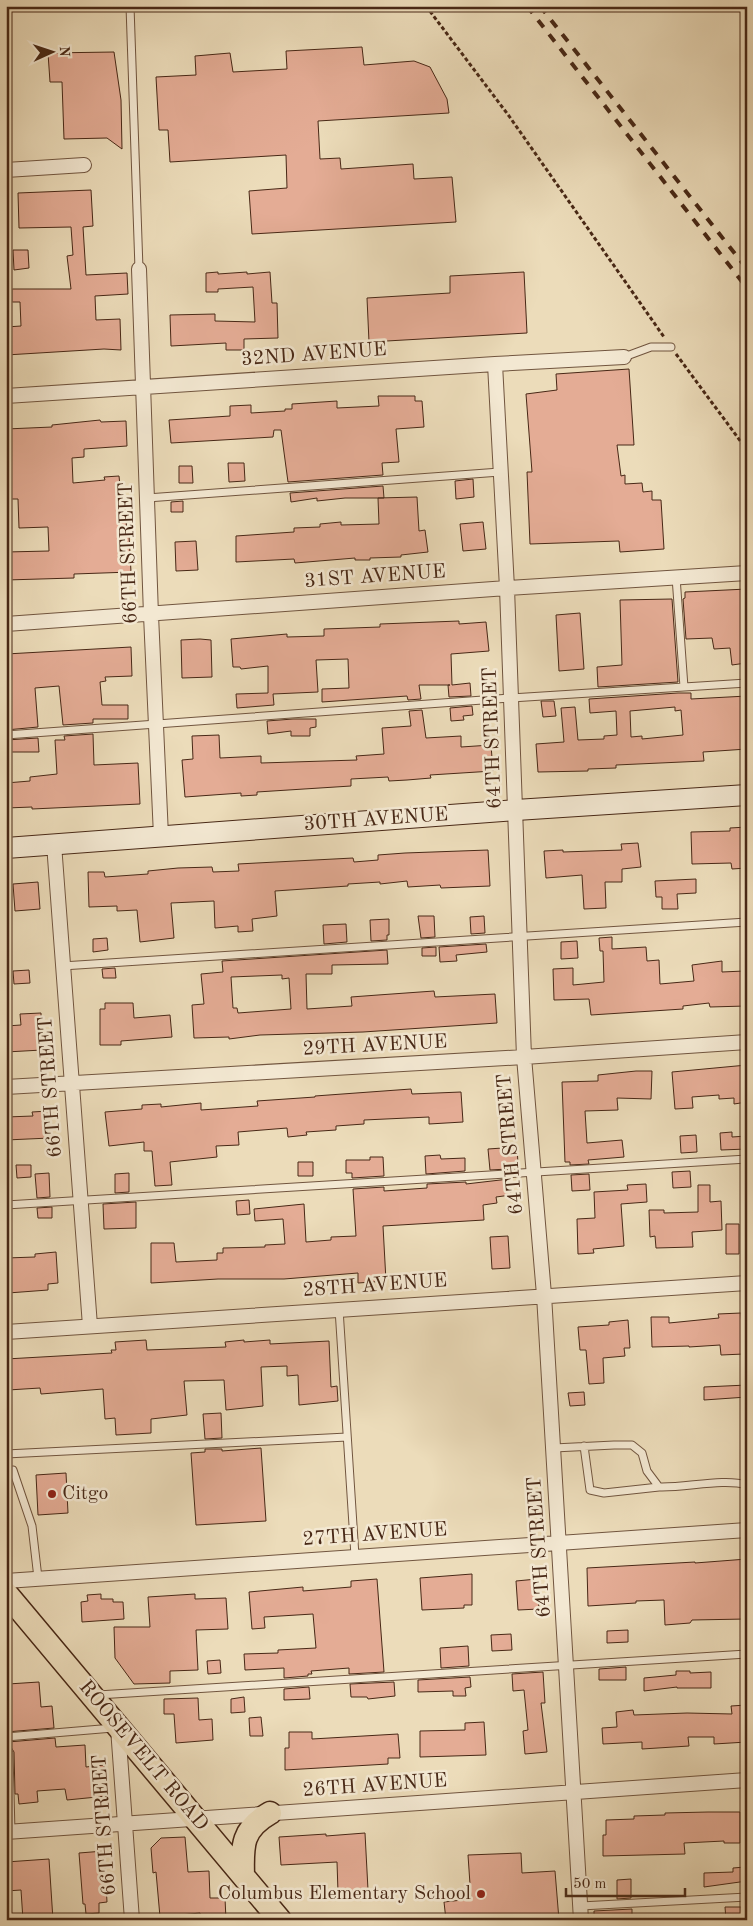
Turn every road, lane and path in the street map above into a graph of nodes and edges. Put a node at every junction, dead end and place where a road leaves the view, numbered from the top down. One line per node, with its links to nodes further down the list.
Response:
1 (130, 6): 5 (lane)
2 (426, 6): 6 (path)
3 (84, 165): 4 (street)
4 (6, 170)
5 (139, 269): 9 (street, 66TH STREET)
6 (671, 347): 7 (lane); 11 (path)
7 (624, 357): 8 (street, 32ND AVENUE)
8 (494, 364): 9 (street, 32ND AVENUE); 12 (street, 64TH STREET)
9 (144, 386): 10 (street, 32ND AVENUE); 13 (street, 66TH STREET)
10 (6, 396)
11 (747, 450)
12 (500, 472): 13 (lane); 16 (street, 64TH STREET)
13 (147, 498): 17 (street, 66TH STREET)
14 (747, 573): 15 (street, 31ST AVENUE)
15 (676, 577): 16 (street, 31ST AVENUE); 20 (lane)
16 (506, 588): 17 (street, 31ST AVENUE); 21 (street, 64TH STREET)
17 (151, 615): 18 (street, 31ST AVENUE); 22 (street, 66TH STREET)
18 (6, 624)
19 (747, 683): 20 (lane)
20 (684, 687): 21 (lane)
21 (511, 698): 22 (lane); 25 (street, 64TH STREET)
22 (156, 724): 23 (lane); 26 (street, 66TH STREET)
23 (6, 735)
24 (747, 795): 25 (street, 30TH AVENUE)
25 (516, 810): 26 (street, 30TH AVENUE); 30 (street, 64TH STREET)
26 (161, 836): 27 (street, 30TH AVENUE)
27 (54, 844): 28 (street, 30TH AVENUE); 31 (street, 66TH STREET)
28 (6, 848)
29 (747, 922): 30 (lane)
30 (520, 938): 31 (lane); 33 (street, 64TH STREET)
31 (62, 966): 34 (street, 66TH STREET)
32 (747, 1042): 33 (street, 29TH AVENUE)
33 (524, 1057): 34 (street, 29TH AVENUE); 37 (street, 64TH STREET)
34 (71, 1083): 35 (street, 29TH AVENUE); 38 (street, 66TH STREET)
35 (6, 1087)
36 (747, 1160): 37 (lane)
37 (534, 1173): 38 (lane); 41 (street, 64TH STREET)
38 (80, 1201): 39 (lane); 43 (street, 66TH STREET)
39 (6, 1205)
40 (747, 1282): 41 (street, 28TH AVENUE)
41 (544, 1295): 42 (street, 28TH AVENUE); 47 (street, 64TH STREET)
42 (339, 1309): 43 (street, 28TH AVENUE); 45 (lane)
43 (90, 1326): 44 (street, 28TH AVENUE)
44 (6, 1332)
45 (347, 1437): 48 (lane); 54 (lane)
46 (584, 1446): 47 (lane); 51 (lane); 51 (lane)
47 (554, 1448): 53 (street, 64TH STREET)
48 (6, 1454)
49 (6, 1471): 55 (lane)
50 (747, 1486): 51 (lane)
51 (659, 1487)
52 (747, 1530): 53 (street, 27TH AVENUE)
53 (560, 1542): 54 (street, 27TH AVENUE); 59 (street, 64TH STREET)
54 (355, 1556): 55 (street, 27TH AVENUE)
55 (38, 1578): 56 (street, 27TH AVENUE)
56 (6, 1581)
57 (6, 1593): 60 (main road, ROOSEVELT ROAD)
58 (747, 1654): 59 (lane)
59 (567, 1667): 60 (lane); 65 (street, 64TH STREET)
60 (92, 1696): 61 (main road, ROOSEVELT ROAD)
61 (118, 1727): 62 (lane); 67 (main road, ROOSEVELT ROAD); 68 (street, 66TH STREET)
62 (6, 1737)
63 (6, 1747): 69 (lane)
64 (747, 1780): 65 (street, 26TH AVENUE)
65 (575, 1792): 66 (street, 26TH AVENUE); 72 (street, 64TH STREET)
66 (270, 1813): 67 (street, 26TH AVENUE); 70 (main road)
67 (195, 1818): 68 (street, 26TH AVENUE); 70 (main road, ROOSEVELT ROAD)
68 (125, 1823): 69 (street, 26TH AVENUE); 73 (street, 66TH STREET)
69 (8, 1832)
70 (243, 1876): 74 (main road, ROOSEVELT ROAD)
71 (747, 1897): 72 (lane)
72 (581, 1913)
73 (132, 1920)
74 (280, 1920)

